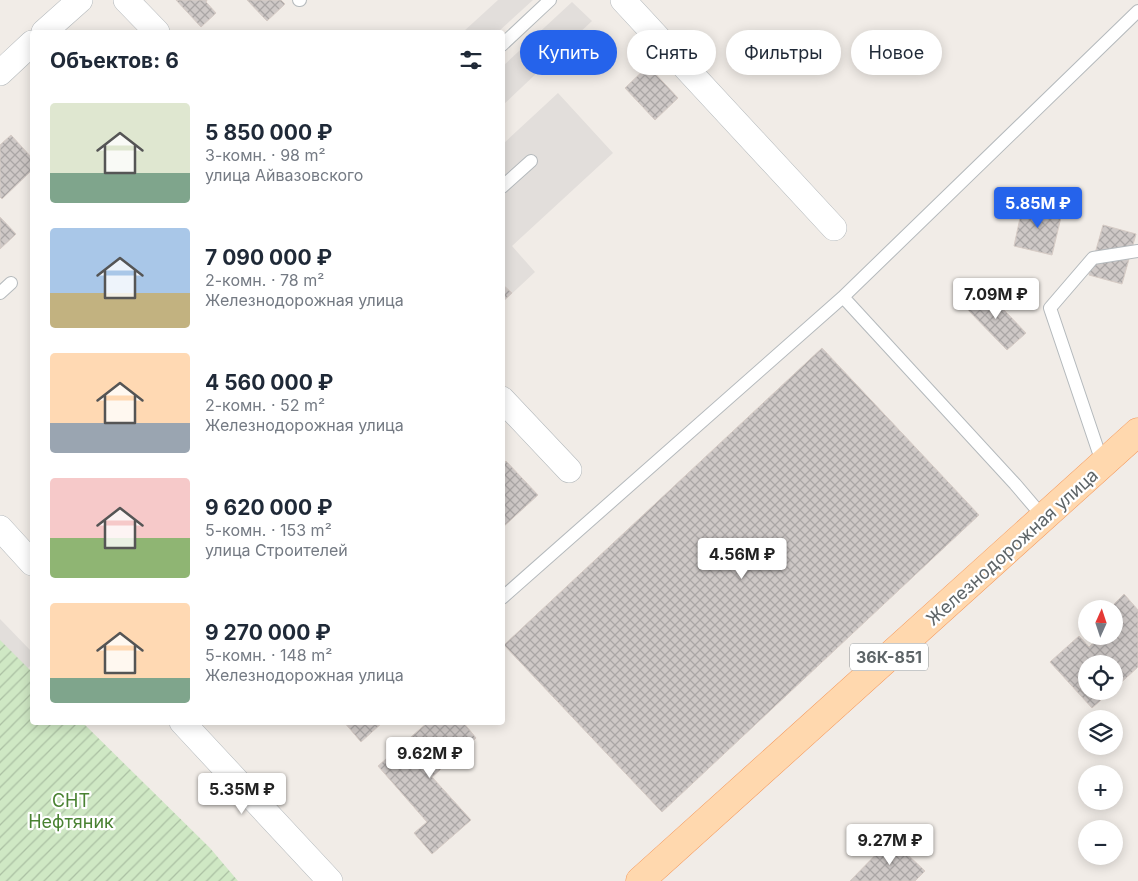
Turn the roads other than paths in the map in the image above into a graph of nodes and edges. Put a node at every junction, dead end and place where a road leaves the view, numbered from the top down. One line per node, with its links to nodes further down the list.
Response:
1 (80, 0): 6 (street)
2 (126, 0): 7 (street)
3 (550, 0): 8 (lane)
4 (624, 0): 13 (street)
5 (1138, 11): 17 (lane)
6 (46, 30)
7 (155, 30)
8 (505, 42)
9 (30, 45): 10 (street)
10 (0, 73)
11 (531, 161): 12 (lane)
12 (505, 184)
13 (834, 228)
14 (1138, 251): 20 (lane)
15 (12, 283): 16 (lane)
16 (0, 294)
17 (843, 297): 22 (lane); 25 (lane)
18 (505, 402): 21 (street)
19 (1138, 432): 20 (main road, Железнодорожная улица / 36К-851)
20 (1103, 465): 22 (main road, Железнодорожная улица / 36К-851)
21 (569, 470)
22 (1044, 518): 28 (main road, Железнодорожная улица / 36К-851)
23 (0, 528): 24 (street)
24 (30, 561)
25 (505, 595)
26 (185, 725): 27 (street)
27 (330, 881)
28 (640, 881)

